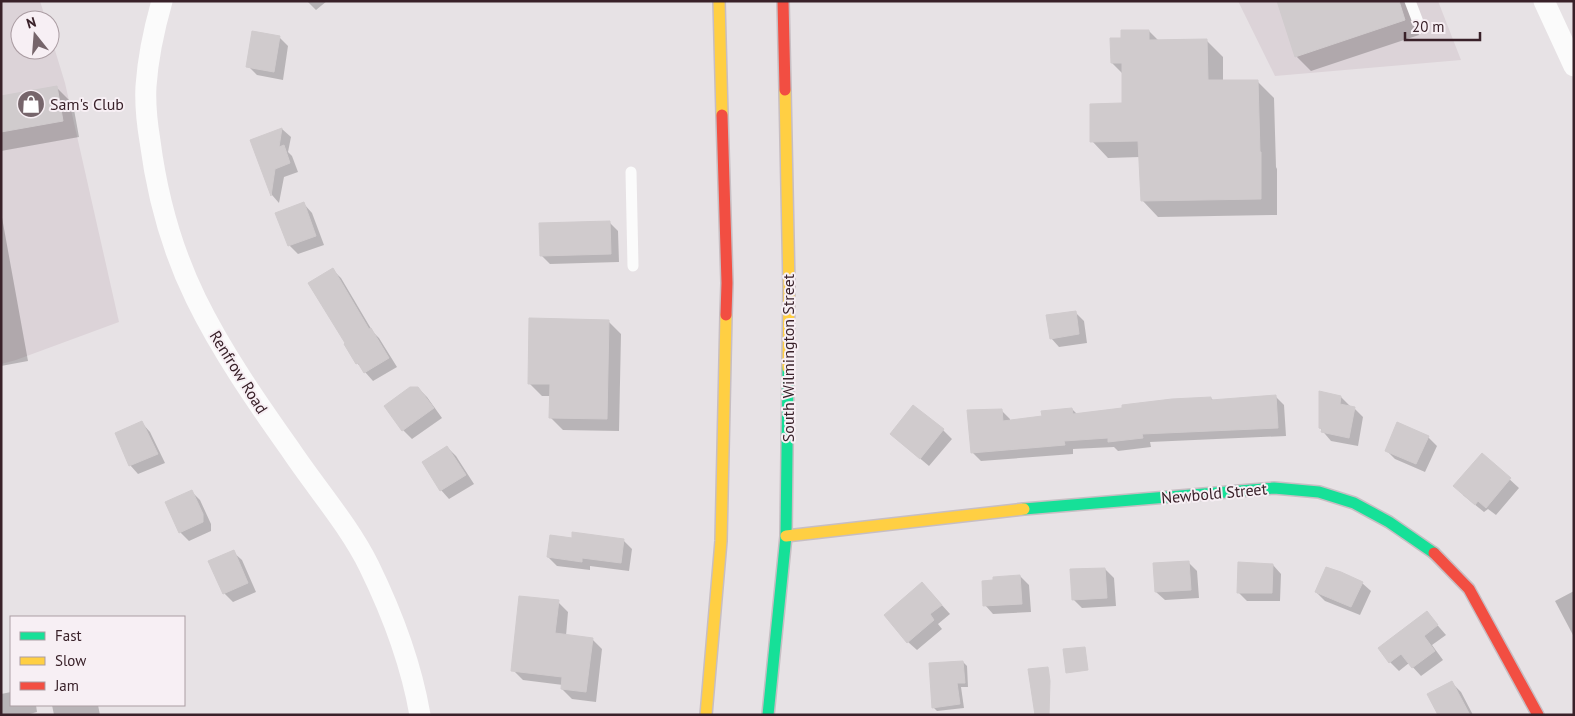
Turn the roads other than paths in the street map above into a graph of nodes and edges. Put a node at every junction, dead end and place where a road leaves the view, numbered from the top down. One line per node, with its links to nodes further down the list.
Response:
1 (162, 1): 11 (street, Renfrow Road)
2 (719, 1): 12 (main road)
3 (783, 1): 10 (main road, South Wilmington Street)
4 (1410, 1): 6 (lane)
5 (1544, 1): 7 (street)
6 (1418, 22)
7 (1574, 66)
8 (631, 172): 9 (lane)
9 (633, 266)
10 (786, 536): 13 (main road, South Wilmington Street); 14 (main road, Newbold Street)
11 (420, 715)
12 (706, 715)
13 (768, 715)
14 (1538, 715)

